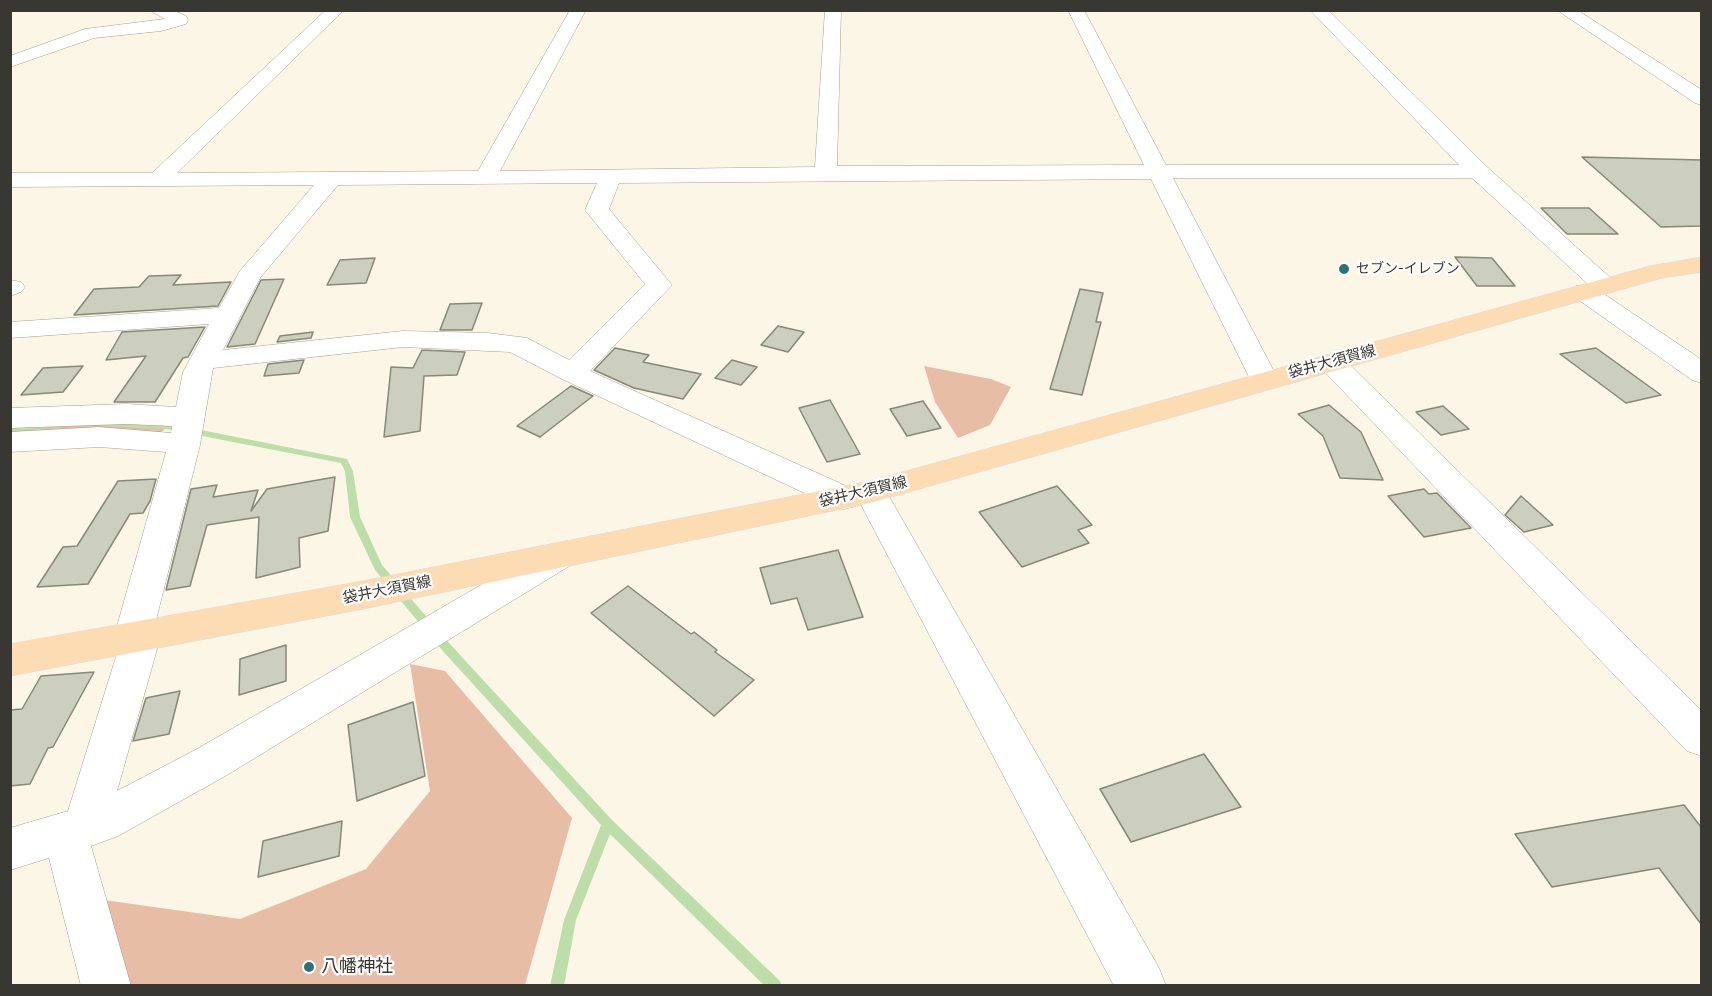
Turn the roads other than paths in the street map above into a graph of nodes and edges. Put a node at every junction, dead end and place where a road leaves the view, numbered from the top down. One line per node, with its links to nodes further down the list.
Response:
1 (157, 10): 8 (street)
2 (336, 10): 15 (street)
3 (578, 10): 14 (street)
4 (833, 10): 12 (street)
5 (1076, 10): 11 (street)
6 (1318, 10): 10 (street)
7 (1564, 10): 9 (street)
8 (10, 62)
9 (1701, 99)
10 (1478, 171): 11 (street); 19 (street)
11 (1158, 172): 12 (street); 26 (street)
12 (826, 173): 13 (street)
13 (611, 176): 14 (street); 24 (street)
14 (485, 178): 16 (street)
15 (158, 179): 16 (street); 17 (street)
16 (331, 179): 20 (street)
17 (10, 180)
18 (1701, 264): 19 (main road, 袋井大須賀線)
19 (1595, 289): 23 (main road, 袋井大須賀線); 25 (street)
20 (227, 315): 21 (street); 22 (street)
21 (10, 330)
22 (203, 361): 24 (street); 28 (street)
23 (1332, 363): 26 (main road, 袋井大須賀線); 34 (street)
24 (572, 373): 30 (street)
25 (1701, 374)
26 (1265, 381): 30 (main road, 袋井大須賀線)
27 (10, 418): 28 (street)
28 (186, 431): 29 (street); 32 (street)
29 (10, 442)
30 (857, 495): 31 (main road, 袋井大須賀線); 38 (street)
31 (559, 556): 32 (main road, 袋井大須賀線); 35 (street)
32 (137, 636): 33 (main road, 袋井大須賀線); 35 (street)
33 (10, 660)
34 (1701, 738)
35 (75, 830): 36 (street); 37 (street)
36 (10, 849)
37 (106, 986)
38 (1141, 986)

